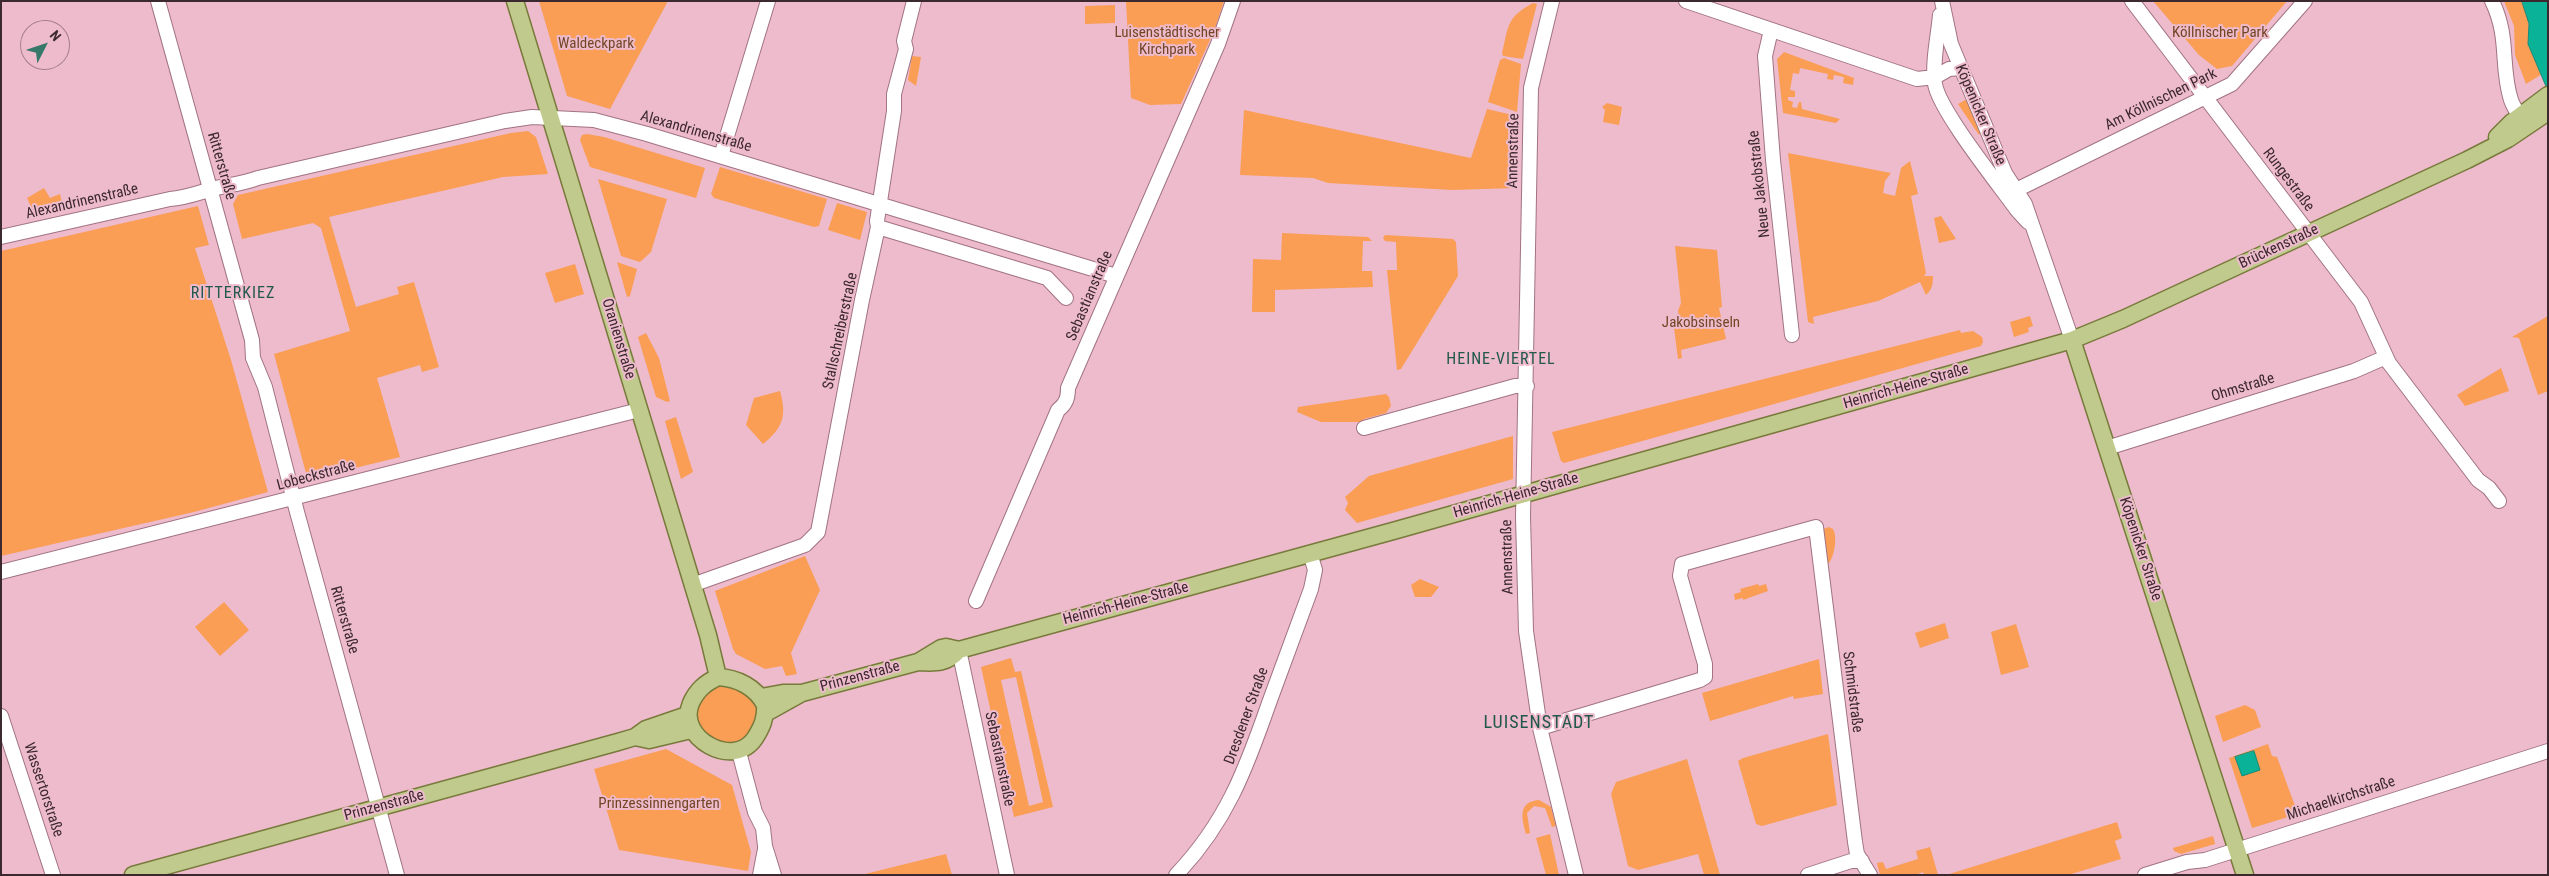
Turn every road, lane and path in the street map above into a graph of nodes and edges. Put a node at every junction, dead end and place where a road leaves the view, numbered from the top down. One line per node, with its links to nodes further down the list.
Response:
1 (158, 1): 20 (street, Ritterstraße)
2 (516, 1): 17 (main road, Oranienstraße)
3 (768, 1): 19 (street)
4 (914, 1): 22 (street, Stallschreiberstraße)
5 (1233, 1): 26 (street, Sebastianstraße)
6 (1552, 1): 31 (street, Annenstraße)
7 (1686, 1): 12 (street)
8 (1941, 1): 13 (street, Köpenicker Straße); 14 (street)
9 (2132, 1): 15 (street, Rungestraße)
10 (2304, 1): 15 (street, Am Köllnischen Park)
11 (2492, 1): 18 (street)
12 (1770, 30): 14 (street); 28 (street, Neue Jakobstraße)
13 (1960, 68): 14 (street); 21 (street, Köpenicker Straße)
14 (1935, 77): 21 (street, Köpenicker Straße)
15 (2205, 97): 21 (street, Am Köllnischen Park); 24 (street, Rungestraße)
16 (2544, 106): 18 (main road, Brückenstraße)
17 (550, 116): 19 (street, Alexandrinenstraße); 20 (street, Alexandrinenstraße); 32 (main road, Oranienstraße)
18 (2523, 121): 24 (main road, Brückenstraße)
19 (721, 156): 22 (street, Alexandrinenstraße)
20 (210, 190): 25 (street, Alexandrinenstraße); 36 (street, Ritterstraße)
21 (2011, 192): 29 (street, Köpenicker Straße)
22 (880, 203): 23 (street, Stallschreiberstraße); 26 (street, Alexandrinenstraße)
23 (878, 228): 27 (street); 40 (street, Stallschreiberstraße)
24 (2308, 234): 29 (main road, Brückenstraße); 30 (street, Rungestraße)
25 (1, 237)
26 (1116, 276): 41 (street, Sebastianstraße)
27 (1066, 298)
28 (1792, 335)
29 (2072, 340): 34 (main road, Köpenicker Straße); 35 (main road, Heinrich-Heine-Straße)
30 (2386, 357): 34 (street, Ohmstraße); 37 (street, Rungestraße)
31 (1527, 386): 33 (street); 35 (street, Annenstraße)
32 (639, 410): 36 (street, Lobeckstraße); 40 (main road, Oranienstraße)
33 (1364, 428)
34 (2108, 448): 54 (main road, Köpenicker Straße)
35 (1524, 494): 38 (main road, Heinrich-Heine-Straße); 49 (street, Annenstraße)
36 (295, 499): 39 (street, Lobeckstraße); 52 (street, Ritterstraße)
37 (2499, 501)
38 (1310, 554): 42 (main road, Heinrich-Heine-Straße); 62 (street, Dresdener Straße)
39 (1, 572)
40 (692, 585): 43 (main road, Oranienstraße)
41 (976, 600)
42 (959, 650): 44 (main road, Prinzenstraße); 61 (street, Sebastianstraße)
43 (718, 677): 45 (main road); 48 (main road)
44 (802, 693): 45 (main road, Prinzenstraße); 46 (main road, Prinzenstraße)
45 (761, 697): 46 (main road)
46 (766, 713): 51 (main road)
47 (1, 716): 56 (street, Wassertorstraße)
48 (689, 723): 51 (main road); 52 (main road, Prinzenstraße)
49 (1540, 728): 55 (street, Schmidstraße); 63 (street, Annenstraße)
50 (2548, 751): 54 (street, Michaelkirchstraße)
51 (739, 752): 53 (street)
52 (380, 808): 57 (main road, Prinzenstraße); 58 (street, Ritterstraße)
53 (766, 846): 59 (street); 60 (street)
54 (2237, 849): 66 (street, Michaelkirchstraße); 67 (main road, Köpenicker Straße)
55 (1862, 861): 64 (street); 65 (street, Schmidstraße)
56 (53, 875)
57 (133, 875)
58 (397, 875)
59 (760, 875)
60 (774, 875)
61 (1008, 875)
62 (1176, 875)
63 (1576, 875)
64 (1808, 875)
65 (1870, 875)
66 (2145, 875)
67 (2245, 875)

